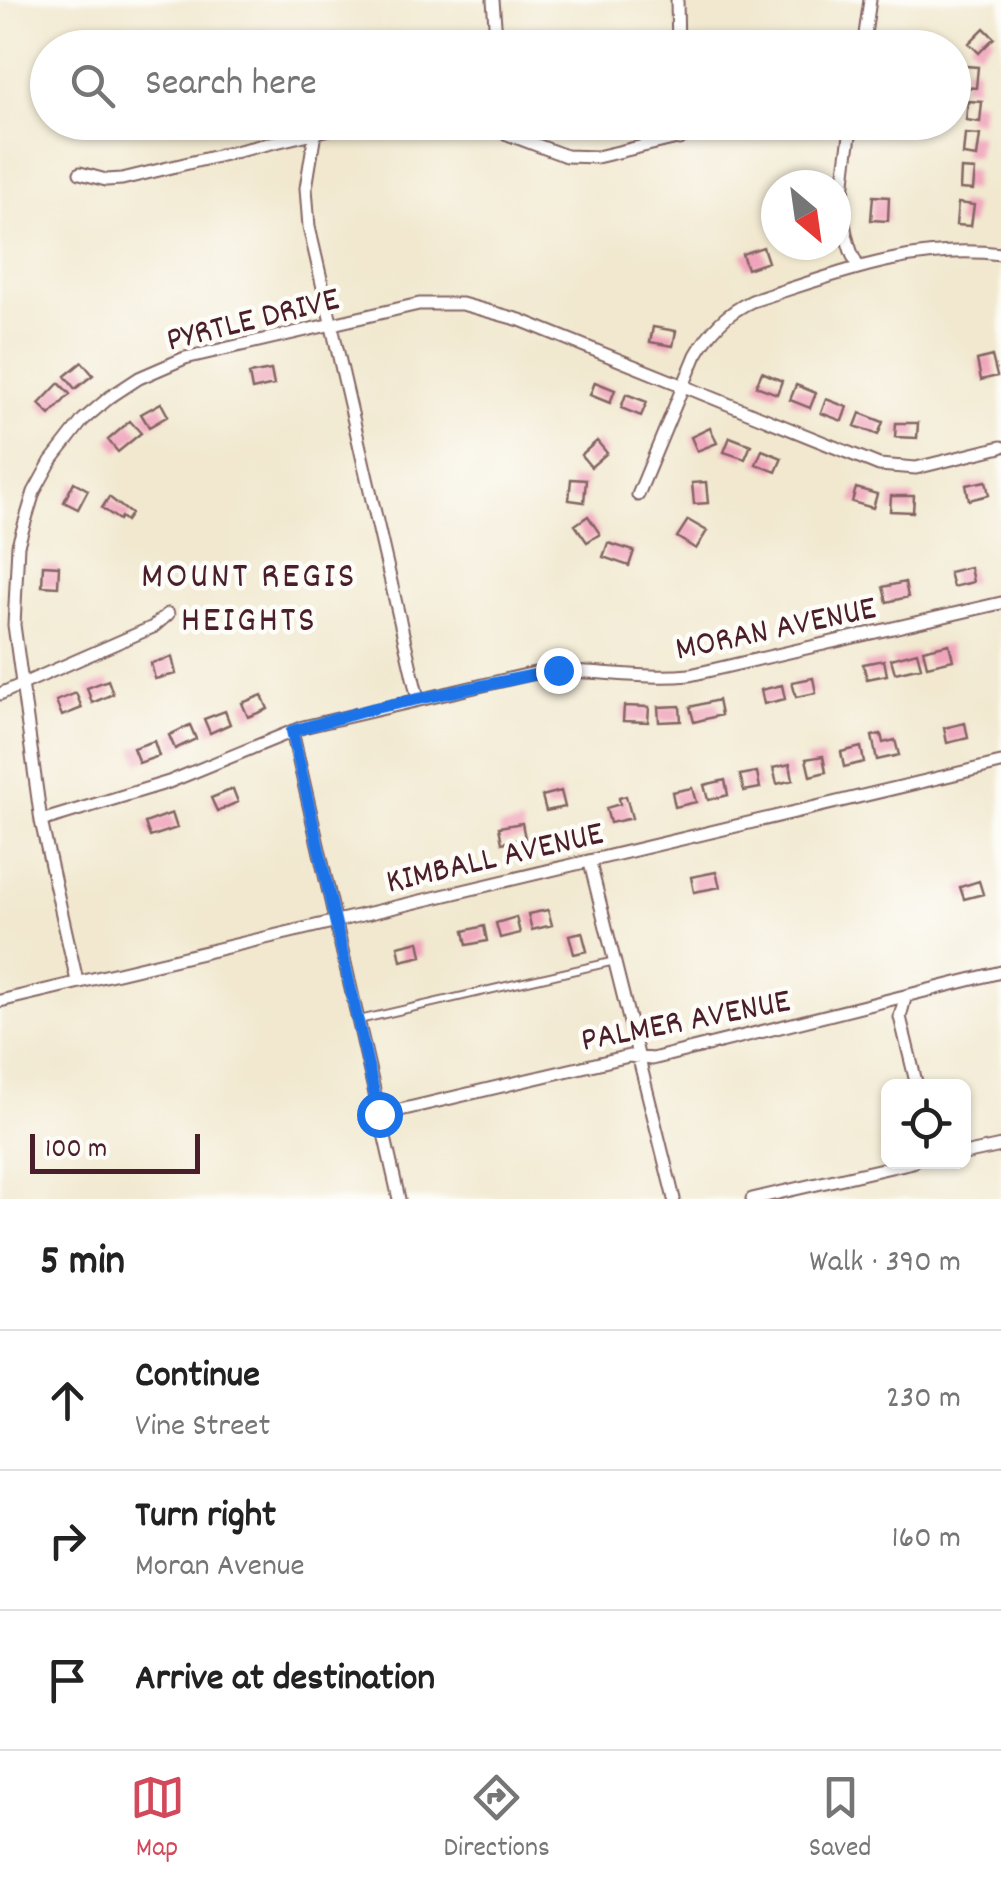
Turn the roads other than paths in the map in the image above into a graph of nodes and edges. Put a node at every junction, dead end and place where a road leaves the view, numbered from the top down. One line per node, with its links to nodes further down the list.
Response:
1 (493, 0): 4 (street)
2 (677, 0): 5 (street)
3 (870, 0): 6 (street)
4 (495, 30)
5 (678, 30)
6 (866, 30)
7 (286, 140): 12 (street)
8 (313, 140): 16 (street)
9 (522, 140): 10 (street)
10 (675, 140)
11 (850, 140): 15 (street)
12 (80, 173)
13 (1001, 240): 14 (street)
14 (1001, 255): 15 (street)
15 (858, 268): 17 (street)
16 (332, 324): 17 (street, PYRTLE DRIVE); 22 (street, PYRTLE DRIVE); 24 (street)
17 (684, 387): 18 (street, PYRTLE DRIVE); 19 (street)
18 (1001, 447)
19 (638, 494)
20 (1001, 603): 24 (street, MORAN AVENUE)
21 (168, 614): 22 (street)
22 (21, 682): 23 (street); 27 (street, PYRTLE DRIVE)
23 (0, 694)
24 (418, 699): 25 (street, MORAN AVENUE)
25 (292, 731): 27 (street, MORAN AVENUE); 29 (street)
26 (1001, 763): 28 (street, KIMBALL AVENUE)
27 (41, 821): 32 (street, PYRTLE DRIVE)
28 (590, 862): 29 (street, KIMBALL AVENUE); 30 (street)
29 (333, 921): 32 (street, KIMBALL AVENUE); 35 (street)
30 (616, 961): 35 (lane); 36 (street)
31 (1001, 972): 33 (street, PALMER AVENUE)
32 (76, 981): 34 (street, KIMBALL AVENUE)
33 (905, 998): 36 (street, PALMER AVENUE); 37 (street)
34 (0, 1001)
35 (356, 1020): 38 (street)
36 (640, 1057): 38 (street, PALMER AVENUE); 43 (street)
37 (915, 1079)
38 (379, 1114): 42 (street)
39 (1001, 1146): 40 (street)
40 (971, 1152)
41 (883, 1169): 44 (street)
42 (400, 1199)
43 (674, 1199)
44 (752, 1199)

